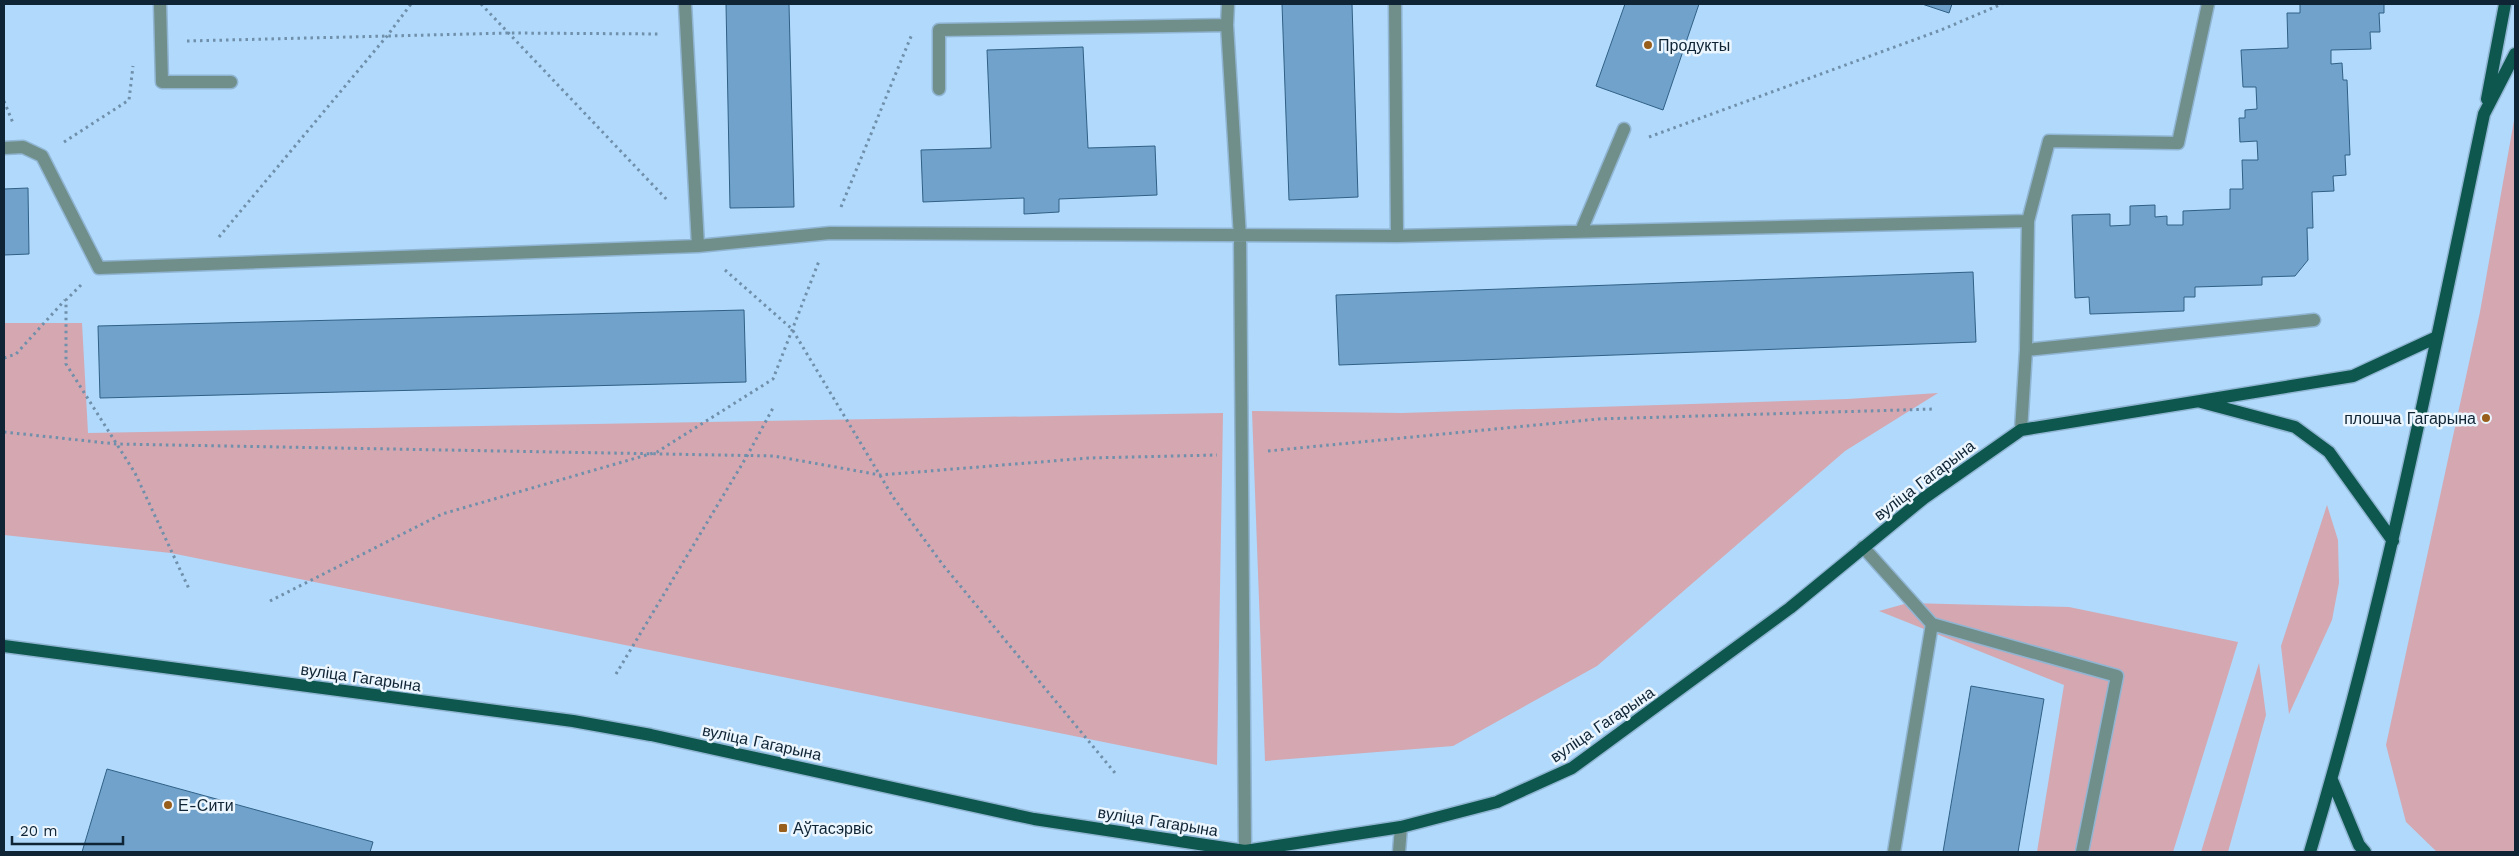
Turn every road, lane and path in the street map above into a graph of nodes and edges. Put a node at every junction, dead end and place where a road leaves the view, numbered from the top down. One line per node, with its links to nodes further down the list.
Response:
1 (160, 4): 17 (lane)
2 (411, 4): 16 (path)
3 (481, 4): 14 (path)
4 (685, 4): 15 (lane)
5 (1228, 4): 12 (lane)
6 (1395, 4): 31 (lane)
7 (1990, 4): 11 (path)
8 (2002, 4): 11 (path)
9 (2208, 4): 28 (lane)
10 (2505, 4): 22 (main road)
11 (1987, 10): 25 (path)
12 (1227, 24): 21 (lane); 32 (lane)
13 (913, 31): 30 (path)
14 (509, 33): 15 (path); 16 (path); 27 (path)
15 (687, 34): 33 (lane)
16 (387, 36): 17 (path); 34 (path)
17 (161, 42): 20 (lane)
18 (2515, 54): 22 (main road)
19 (134, 62): 26 (path)
20 (231, 82)
21 (939, 89)
22 (2484, 114): 39 (main road)
23 (1624, 129): 25 (lane)
24 (4, 148): 26 (lane)
25 (1616, 149): 29 (lane)
26 (42, 156): 35 (lane)
27 (672, 207)
28 (2028, 221): 29 (lane); 40 (lane)
29 (1581, 231): 31 (lane)
30 (830, 233): 32 (lane); 33 (lane); 38 (path)
31 (1398, 236): 32 (lane)
32 (1240, 237): 49 (lane)
33 (698, 246): 34 (lane); 38 (path)
34 (196, 264): 35 (lane)
35 (99, 268): 36 (path)
36 (66, 300): 41 (path); 47 (path)
37 (2314, 320): 40 (lane)
38 (792, 329): 48 (path); 51 (path)
39 (2437, 337): 42 (main road, вуліца Гагарына); 52 (main road)
40 (2026, 350): 45 (lane)
41 (4, 358)
42 (2194, 400): 45 (main road, вуліца Гагарына); 52 (main road)
43 (773, 408): 50 (path)
44 (1935, 409): 49 (path)
45 (2021, 430): 53 (main road, вуліца Гагарына)
46 (4, 432): 47 (path)
47 (116, 444): 48 (path); 54 (path)
48 (657, 452): 50 (path); 55 (path)
49 (1242, 454): 51 (path); 62 (lane)
50 (748, 456): 51 (path); 58 (path)
51 (880, 475): 59 (path)
52 (2393, 541): 60 (main road)
53 (1862, 547): 56 (lane); 61 (main road, вуліца Гагарына)
54 (190, 591)
55 (270, 601)
56 (1932, 624): 64 (lane); 65 (lane)
57 (4, 646): 62 (main road, вуліца Гагарына)
58 (616, 674)
59 (1115, 773)
60 (2332, 780): 66 (main road); 67 (main road)
61 (1401, 826): 62 (main road, вуліца Гагарына); 63 (lane)
62 (1245, 851)
63 (1399, 852)
64 (1894, 852)
65 (2082, 852)
66 (2310, 852)
67 (2365, 852)

